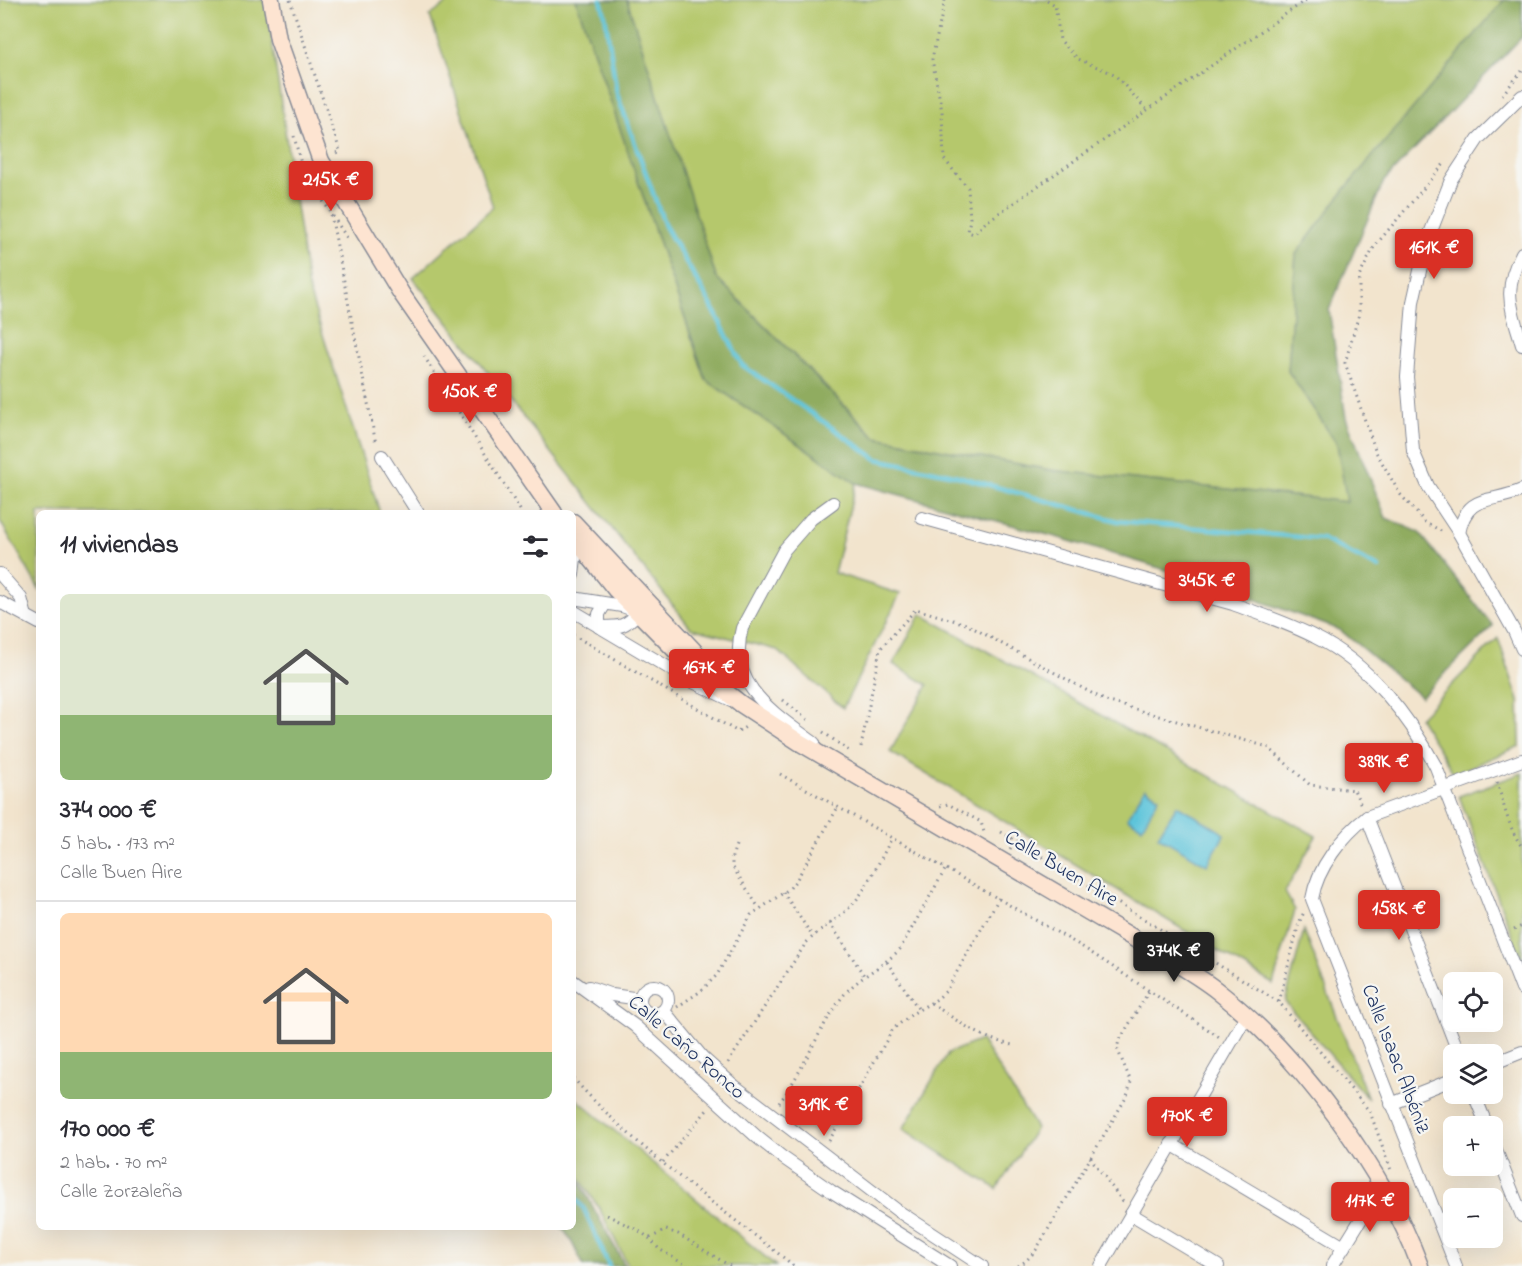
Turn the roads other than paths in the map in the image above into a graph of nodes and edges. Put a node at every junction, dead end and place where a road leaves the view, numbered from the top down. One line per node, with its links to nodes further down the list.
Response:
1 (271, 0): 5 (main road)
2 (1522, 96): 14 (street)
3 (1522, 253): 4 (street)
4 (1522, 345)
5 (500, 437): 10 (main road); 11 (main road)
6 (382, 456): 9 (street)
7 (1522, 490): 14 (street)
8 (833, 503): 29 (street)
9 (416, 510)
10 (550, 510)
11 (562, 510)
12 (922, 518): 30 (street)
13 (576, 525): 27 (main road)
14 (1459, 533): 25 (street)
15 (576, 540): 20 (main road)
16 (0, 574): 22 (street)
17 (576, 599): 19 (street)
18 (0, 602): 22 (street)
19 (605, 604): 20 (street); 24 (street)
20 (639, 612): 24 (street); 26 (main road)
21 (576, 613): 24 (street)
22 (26, 616): 23 (street)
23 (36, 621)
24 (599, 627): 26 (street)
25 (1522, 649)
26 (741, 704): 27 (main road)
27 (799, 742): 29 (main road, Calle Buen Aire)
28 (1522, 760): 30 (street)
29 (860, 778): 37 (main road, Calle Buen Aire)
30 (1445, 788): 31 (street); 34 (street)
31 (1367, 817): 38 (street); 42 (street, Calle Isaac Albéniz)
32 (576, 981): 35 (street, Calle Caño Ronco)
33 (576, 982): 49 (street, Calle Caño Ronco)
34 (1522, 989)
35 (640, 999): 36 (street); 36 (street)
36 (665, 1012): 50 (street)
37 (1247, 1015): 43 (street); 45 (main road, Calle Buen Aire)
38 (1455, 1044)
39 (1522, 1052): 40 (street)
40 (1503, 1060)
41 (1443, 1083): 42 (street)
42 (1391, 1104): 55 (street, Calle Isaac Albéniz)
43 (1171, 1144): 46 (street); 48 (street)
44 (1503, 1168): 47 (street)
45 (1382, 1185): 48 (street); 54 (main road, Calle Buen Aire)
46 (1131, 1214): 51 (street); 52 (street)
47 (1522, 1216)
48 (1344, 1247): 53 (street)
49 (950, 1266)
50 (982, 1266)
51 (1101, 1266)
52 (1218, 1266)
53 (1332, 1266)
54 (1420, 1266)
55 (1456, 1266)

